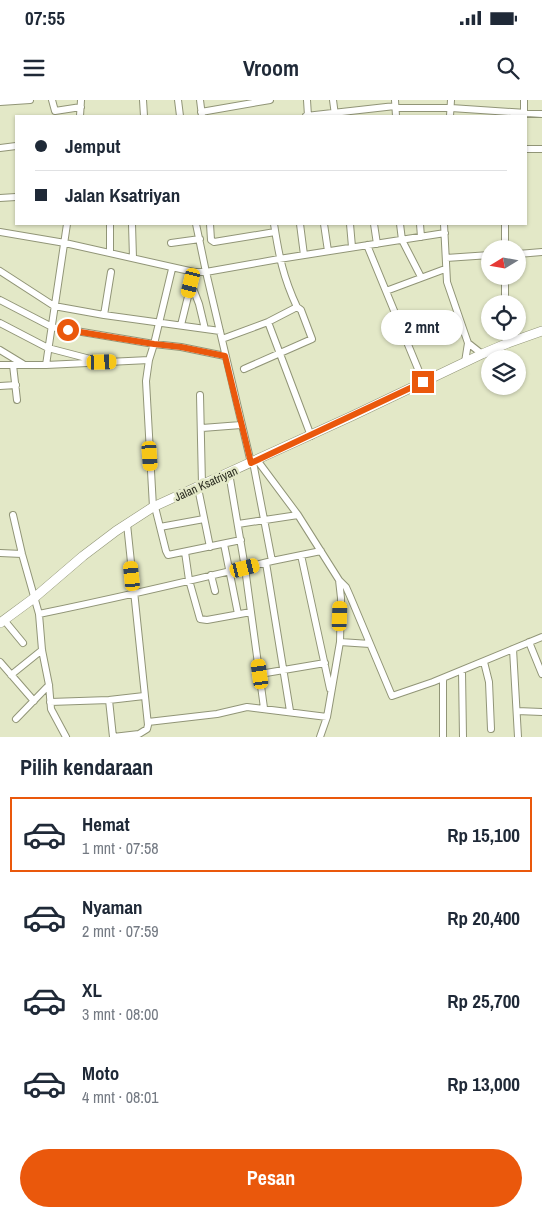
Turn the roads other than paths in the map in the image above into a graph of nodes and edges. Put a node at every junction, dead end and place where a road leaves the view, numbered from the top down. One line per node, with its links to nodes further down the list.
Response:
1 (30, 100): 12 (street)
2 (52, 100): 13 (street)
3 (143, 100): 23 (street)
4 (178, 100): 24 (street)
5 (200, 100): 19 (street)
6 (270, 100): 14 (street)
7 (307, 100): 25 (street)
8 (333, 100): 20 (street)
9 (427, 100): 16 (street)
10 (451, 100): 17 (street)
11 (524, 100): 21 (street)
12 (0, 102)
13 (81, 103)
14 (232, 103): 19 (street)
15 (395, 105): 16 (street); 18 (street)
16 (427, 108): 17 (street)
17 (451, 108): 21 (street); 27 (street)
18 (360, 113): 20 (street)
19 (202, 114)
20 (335, 114): 26 (street)
21 (524, 114): 22 (street)
22 (542, 114)
23 (144, 115)
24 (180, 115)
25 (307, 115)
26 (321, 115)
27 (450, 115)
28 (15, 146): 29 (street)
29 (0, 148)
30 (527, 149): 31 (street)
31 (542, 149)
32 (15, 196): 33 (street)
33 (0, 198)
34 (67, 225): 55 (street)
35 (110, 225): 62 (street)
36 (132, 225): 66 (street)
37 (196, 225): 52 (street)
38 (210, 225): 49 (street)
39 (274, 225): 49 (street)
40 (300, 225): 64 (street)
41 (324, 225): 60 (street)
42 (350, 225): 59 (street)
43 (374, 225): 57 (street)
44 (400, 225): 53 (street)
45 (420, 225): 51 (street)
46 (444, 225): 50 (street)
47 (505, 225): 54 (street)
48 (0, 232): 55 (street)
49 (276, 232): 68 (street)
50 (444, 233): 51 (street); 67 (street)
51 (421, 237): 53 (street)
52 (200, 239): 56 (street); 74 (street)
53 (402, 240): 57 (street); 75 (street)
54 (506, 240)
55 (65, 243): 62 (street); 79 (street)
56 (171, 243)
57 (377, 244): 58 (street)
58 (367, 245): 59 (street); 77 (street)
59 (352, 247): 60 (street)
60 (328, 251): 64 (street)
61 (542, 252): 63 (street)
62 (110, 253): 66 (street)
63 (526, 253)
64 (304, 255): 68 (street)
65 (481, 256): 67 (street)
66 (133, 258): 69 (street)
67 (446, 258): 70 (street)
68 (279, 259): 74 (street); 80 (street)
69 (172, 269): 73 (street); 83 (street)
70 (445, 269): 75 (street); 92 (street)
71 (0, 271): 79 (street)
72 (112, 272): 81 (street)
73 (194, 272): 74 (street); 76 (street)
74 (206, 272): 88 (street)
75 (421, 277): 77 (street)
76 (191, 283): 85 (street); 87 (street)
77 (386, 291): 109 (street)
78 (0, 300): 86 (street)
79 (54, 306): 81 (street); 86 (street)
80 (297, 307): 82 (street); 97 (street)
81 (104, 315): 83 (street)
82 (268, 322): 90 (street); 97 (street)
83 (159, 323): 85 (street); 93 (street)
84 (0, 324): 94 (street)
85 (181, 325): 87 (street)
86 (52, 327): 93 (street); 94 (street)
87 (205, 329): 88 (street)
88 (220, 331): 90 (street)
89 (542, 331): 91 (street, Jalan Ksatriyan)
90 (222, 339): 100 (street)
91 (508, 342): 96 (street, Jalan Ksatriyan)
92 (468, 343): 98 (street); 103 (street)
93 (154, 344): 100 (street); 101 (street)
94 (48, 348): 102 (street); 107 (street)
95 (0, 350): 106 (street)
96 (491, 350)
97 (279, 353): 108 (street); 116 (street)
98 (481, 353)
99 (481, 354): 103 (street, Jalan Ksatriyan)
100 (225, 356): 114 (street)
101 (149, 360): 102 (street); 120 (street)
102 (102, 362): 107 (street)
103 (465, 362): 109 (street, Jalan Ksatriyan)
104 (0, 365): 105 (street)
105 (13, 365): 106 (street); 110 (street)
106 (24, 365): 107 (street)
107 (46, 365)
108 (244, 369)
109 (423, 382): 116 (street, Jalan Ksatriyan)
110 (16, 385): 111 (street); 113 (street)
111 (0, 386)
112 (200, 395): 115 (street)
113 (17, 400)
114 (241, 425): 115 (street); 117 (street)
115 (202, 428): 119 (street)
116 (311, 436): 117 (street, Jalan Ksatriyan)
117 (254, 462): 118 (street, Jalan Ksatriyan); 121 (street); 124 (street)
118 (229, 474): 119 (street, Jalan Ksatriyan); 126 (street)
119 (200, 486): 120 (street, Jalan Ksatriyan); 123 (street)
120 (154, 507): 125 (street, Jalan Ksatriyan); 127 (street)
121 (298, 515): 124 (street); 131 (street)
122 (13, 516): 134 (street)
123 (204, 519): 127 (street); 130 (street)
124 (265, 520): 126 (street); 136 (street)
125 (127, 524): 143 (street); 144 (street, Jalan Ksatriyan)
126 (238, 524): 128 (street)
127 (160, 527): 132 (street)
128 (241, 540): 129 (street); 137 (street)
129 (224, 544): 130 (street); 138 (street)
130 (210, 547): 132 (street)
131 (321, 550): 135 (street); 141 (street)
132 (185, 552): 140 (street)
133 (0, 553): 134 (street)
134 (22, 554): 144 (street)
135 (301, 554): 136 (street); 158 (street)
136 (269, 562): 137 (street); 159 (street)
137 (245, 568): 138 (street); 145 (street)
138 (230, 571): 139 (street); 147 (street)
139 (211, 575): 140 (street); 142 (street)
140 (189, 580): 143 (street); 147 (street)
141 (339, 580): 150 (street); 153 (street)
142 (215, 591)
143 (134, 594): 146 (street); 167 (street)
144 (34, 598): 146 (street); 148 (street, Jalan Ksatriyan)
145 (252, 612): 147 (street); 161 (street)
146 (38, 614): 155 (street)
147 (238, 614)
148 (2, 621): 152 (street)
149 (542, 637): 151 (street)
150 (340, 642): 153 (street); 166 (street)
151 (529, 642): 154 (street); 162 (street)
152 (23, 643)
153 (370, 644): 164 (street)
154 (514, 649): 157 (street); 173 (street)
155 (42, 650): 163 (street); 165 (street)
156 (0, 662): 163 (street)
157 (484, 662): 160 (street); 178 (street)
158 (325, 663): 159 (street); 166 (street)
159 (284, 671): 161 (street); 172 (street)
160 (462, 671): 164 (street); 184 (street)
161 (260, 674): 171 (street)
162 (542, 674)
163 (11, 675): 169 (street)
164 (442, 679): 183 (street)
165 (49, 685): 169 (street); 170 (street)
166 (331, 690): 175 (street)
167 (144, 696): 168 (street); 177 (street)
168 (109, 700): 170 (street); 181 (street)
169 (34, 701): 176 (street)
170 (50, 702): 180 (street)
171 (264, 708): 172 (street); 177 (street)
172 (290, 711): 175 (street)
173 (517, 711): 174 (street); 185 (street)
174 (542, 712)
175 (327, 717): 182 (street)
176 (16, 719)
177 (148, 722): 179 (street)
178 (491, 729)
179 (139, 735): 181 (street)
180 (66, 737)
181 (113, 737)
182 (320, 737)
183 (443, 737)
184 (463, 737)
185 (518, 737)

